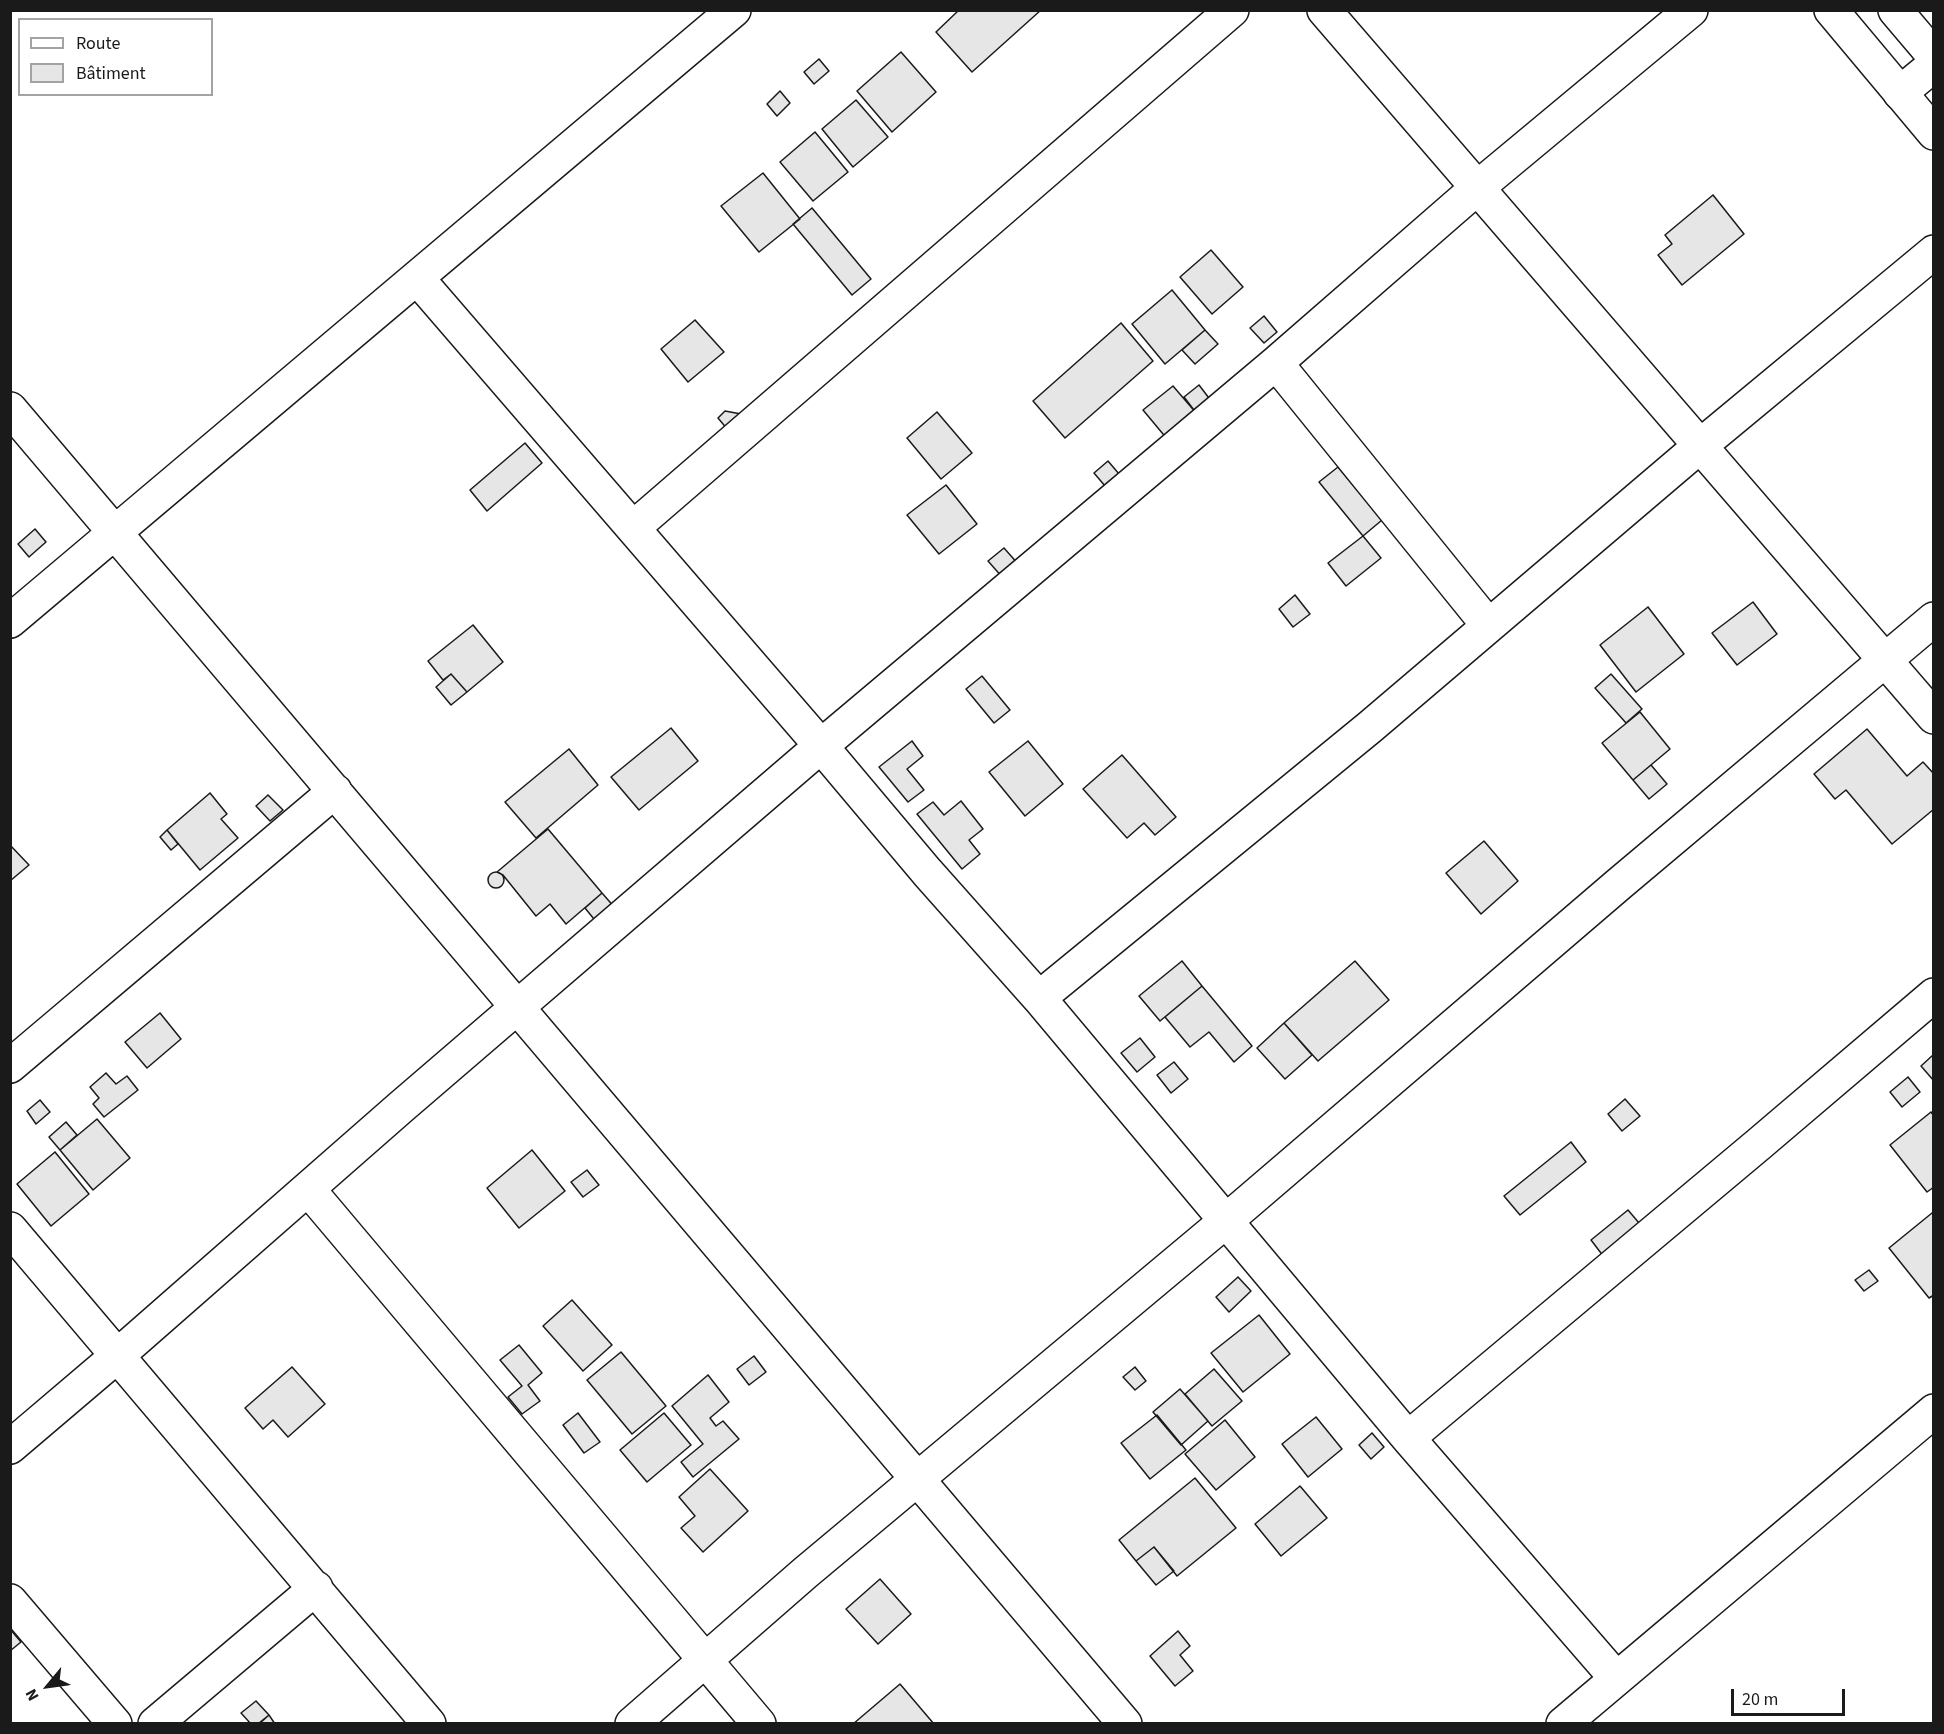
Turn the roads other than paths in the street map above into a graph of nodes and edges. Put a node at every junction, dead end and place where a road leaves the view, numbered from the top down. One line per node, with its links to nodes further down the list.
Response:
1 (734, 10): 13 (street)
2 (1232, 10): 17 (street)
3 (1324, 10): 11 (street)
4 (1692, 10): 11 (street)
5 (1831, 10): 9 (street)
6 (1895, 10): 7 (street)
7 (1934, 56)
8 (1934, 65): 9 (street)
9 (1900, 93): 10 (street)
10 (1934, 133)
11 (1477, 188): 14 (street); 16 (street)
12 (1934, 252): 16 (street)
13 (417, 278): 17 (street); 18 (street)
14 (1276, 363): 21 (street); 24 (street)
15 (10, 409): 18 (street)
16 (1700, 446): 21 (street); 22 (street)
17 (633, 528): 24 (street)
18 (115, 532): 20 (street); 25 (street)
19 (1934, 620): 22 (street)
20 (10, 621)
21 (1488, 625): 27 (street)
22 (1885, 660): 23 (street); 31 (street)
23 (1934, 717)
24 (821, 746): 27 (street); 28 (street)
25 (335, 791): 28 (street); 29 (street)
26 (1934, 994): 35 (street)
27 (1039, 998): 31 (street)
28 (518, 1008): 30 (street); 37 (street)
29 (10, 1066)
30 (308, 1189): 33 (street); 40 (street)
31 (1227, 1220): 35 (street); 37 (street)
32 (10, 1229): 33 (street)
33 (117, 1356): 36 (street); 38 (street)
34 (1934, 1411): 41 (street)
35 (1408, 1438): 41 (street)
36 (10, 1447)
37 (918, 1479): 40 (street); 47 (street)
38 (316, 1588): 43 (street); 44 (street)
39 (10, 1601): 42 (street)
40 (705, 1659): 45 (street); 46 (street)
41 (1616, 1678): 48 (street)
42 (115, 1724)
43 (155, 1724)
44 (429, 1724)
45 (632, 1724)
46 (759, 1724)
47 (1125, 1724)
48 (1563, 1724)

